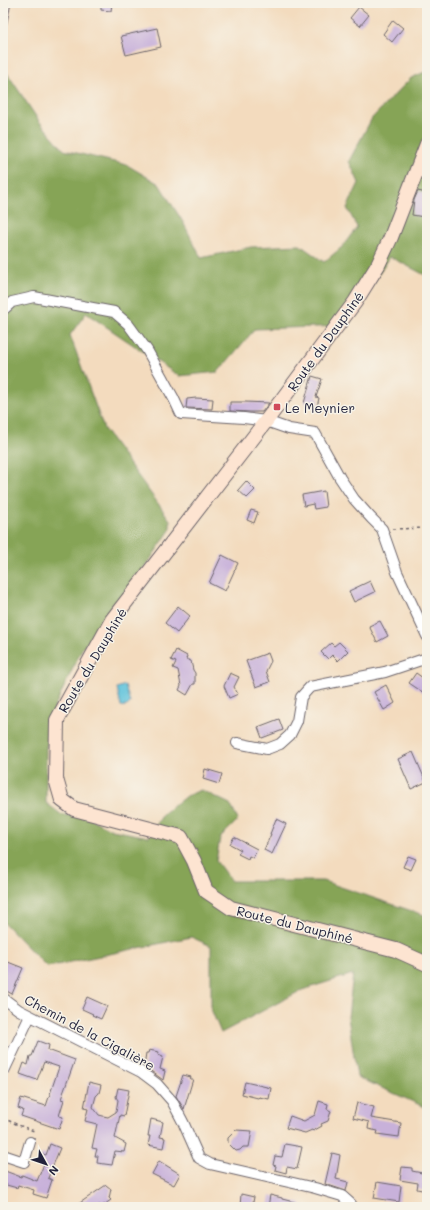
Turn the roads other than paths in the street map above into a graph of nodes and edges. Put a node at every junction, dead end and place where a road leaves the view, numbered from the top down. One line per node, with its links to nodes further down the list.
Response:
1 (427, 144): 3 (street, Route du Dauphiné)
2 (3, 310): 3 (street)
3 (266, 420): 4 (street); 7 (street, Route du Dauphiné)
4 (427, 636)
5 (427, 658): 6 (street)
6 (237, 743)
7 (427, 964)
8 (3, 998): 9 (street, Chemin de la Cigalière)
9 (30, 1016): 10 (street); 13 (street, Chemin de la Cigalière)
10 (3, 1073)
11 (30, 1142): 12 (street)
12 (3, 1155)
13 (352, 1207)

